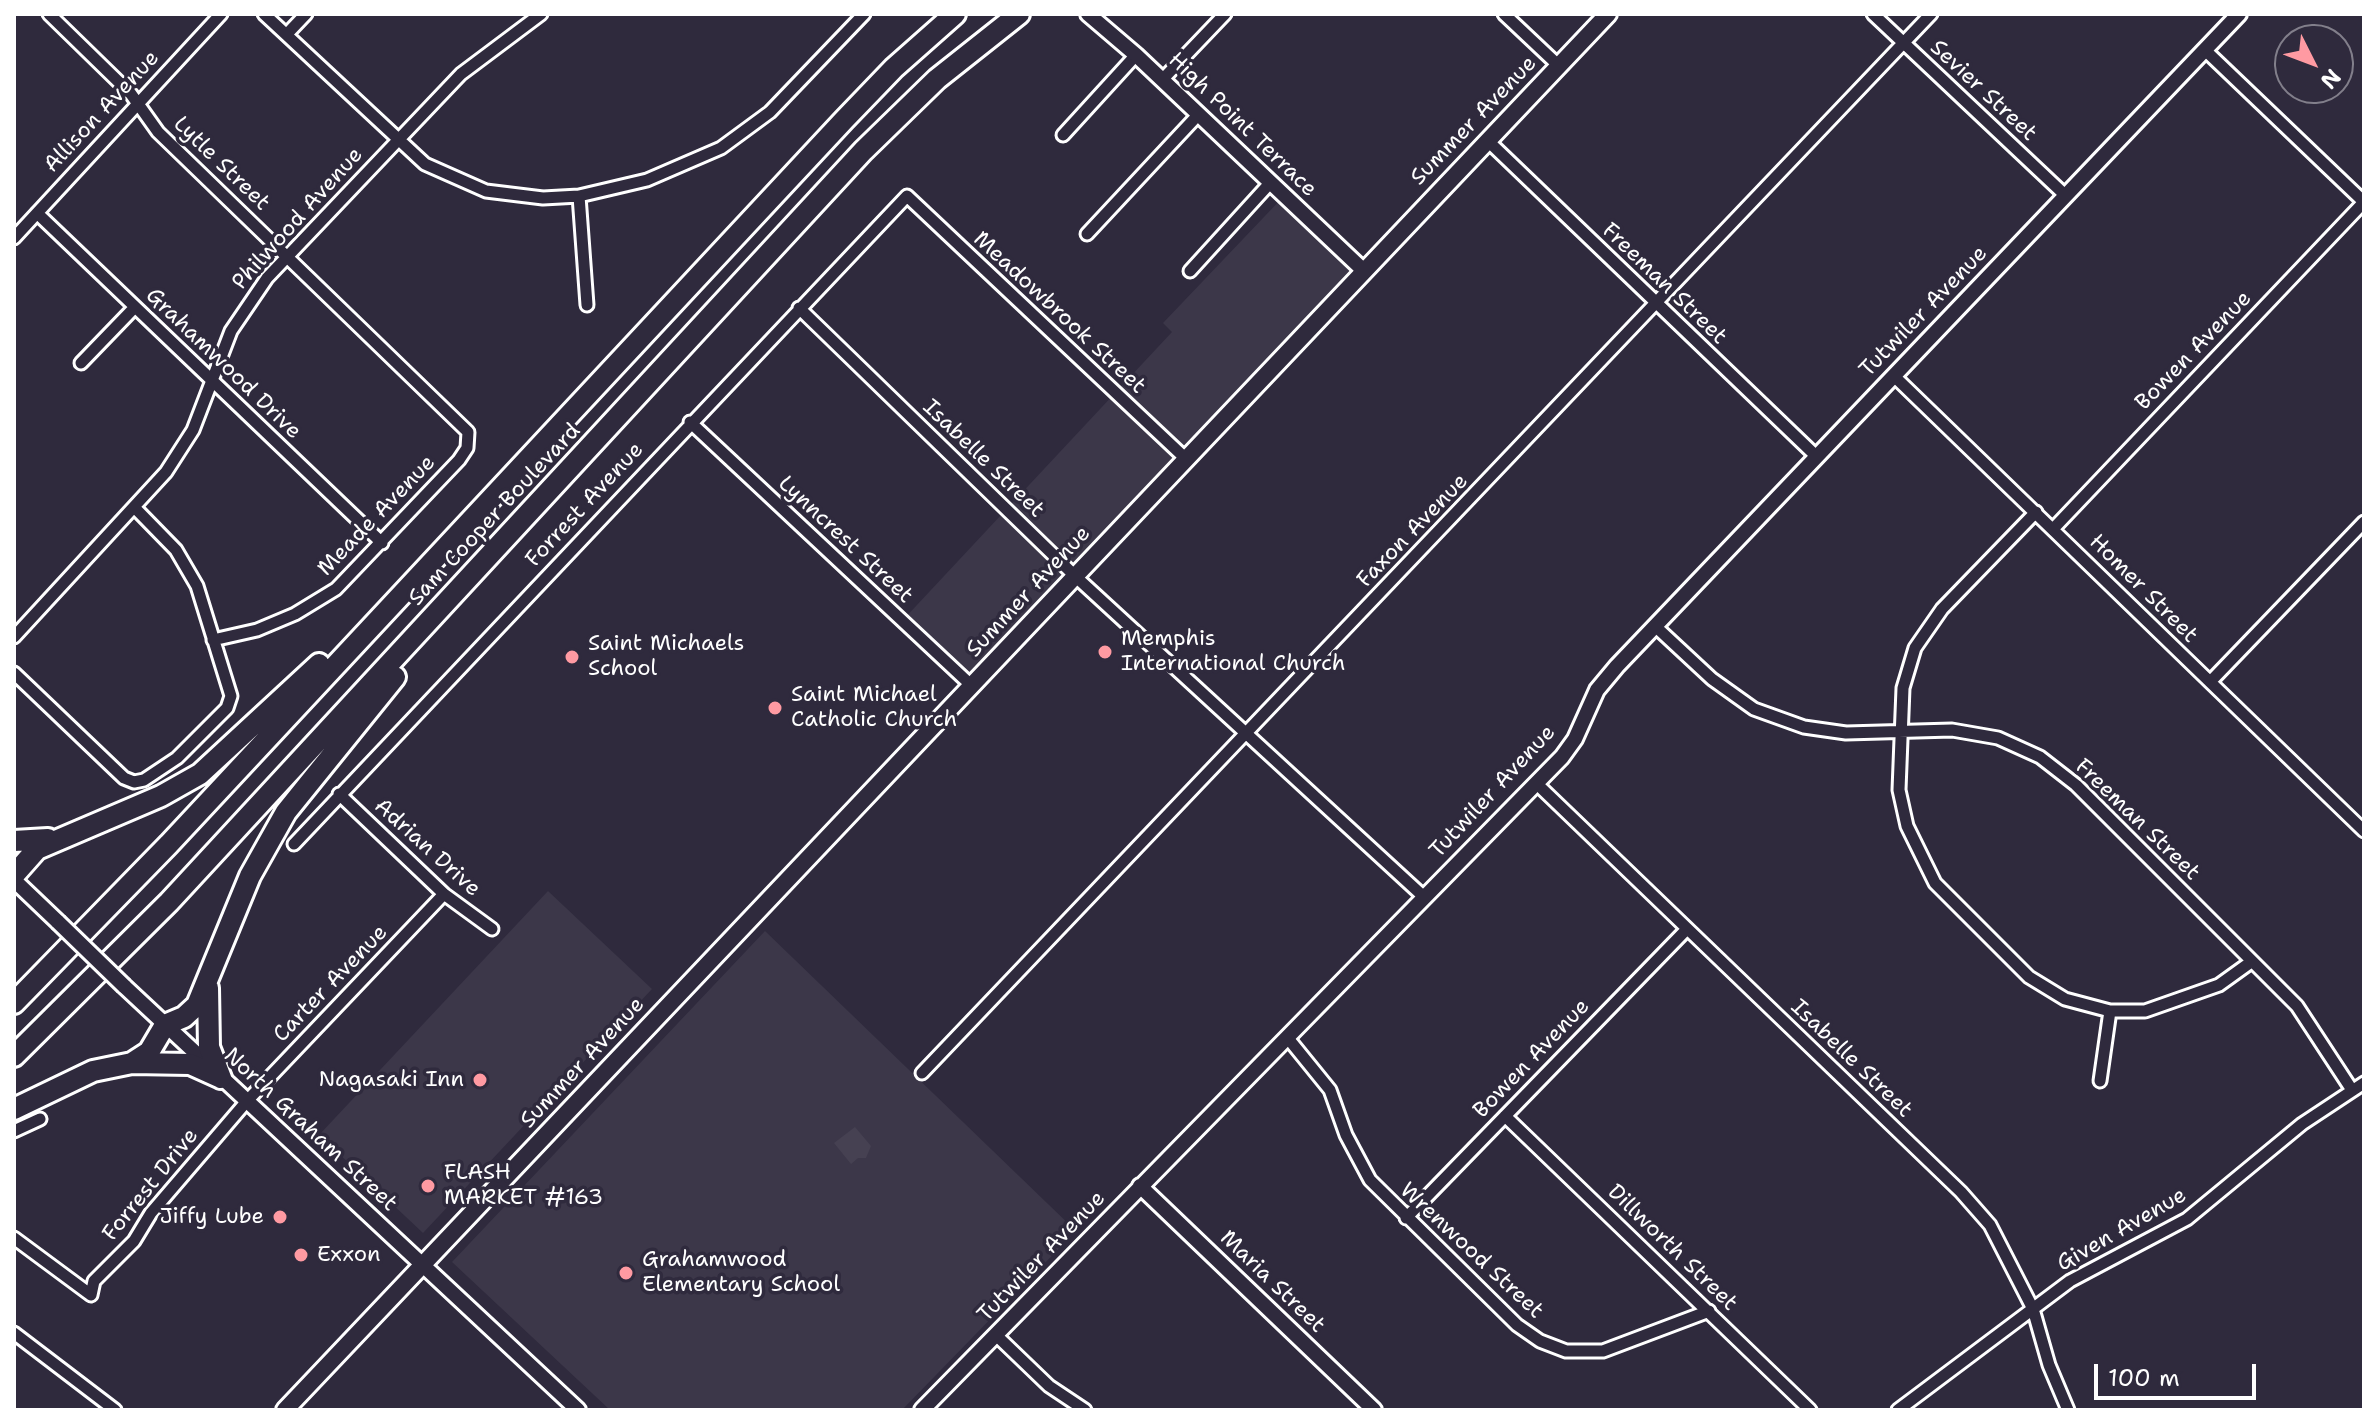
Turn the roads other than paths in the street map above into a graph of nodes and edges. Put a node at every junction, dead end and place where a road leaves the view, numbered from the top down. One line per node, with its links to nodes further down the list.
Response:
1 (49, 14): 22 (street, Lytle Street)
2 (221, 14): 22 (street, Allison Avenue)
3 (264, 14): 16 (street)
4 (306, 14): 16 (street)
5 (541, 14): 26 (street, Philwood Avenue)
6 (864, 14): 28 (street)
7 (955, 14): 56 (highway, Sam Cooper Boulevard)
8 (1019, 14): 46 (highway, Sam Cooper Boulevard)
9 (1088, 14): 19 (street, High Point Terrace)
10 (1225, 14): 21 (street)
11 (1504, 14): 20 (street)
12 (1608, 14): 20 (main road, Summer Avenue)
13 (1873, 14): 17 (street, Sevier Street)
14 (1931, 14): 17 (street, Faxon Avenue)
15 (2239, 14): 18 (street, Tutwiler Avenue)
16 (287, 34): 26 (street)
17 (1903, 43): 30 (street, Sevier Street); 38 (street, Faxon Avenue)
18 (2205, 50): 30 (street, Tutwiler Avenue); 31 (street)
19 (1136, 55): 21 (street, High Point Terrace); 24 (street)
20 (1558, 65): 25 (main road, Summer Avenue)
21 (1162, 80): 23 (street, High Point Terrace)
22 (136, 104): 32 (street, Allison Avenue); 35 (street, Lytle Street)
23 (1198, 115): 27 (street, High Point Terrace); 33 (street)
24 (1063, 135)
25 (1487, 140): 36 (main road, Summer Avenue); 38 (street, Freeman Street)
26 (397, 141): 28 (street); 35 (street, Philwood Avenue)
27 (1271, 182): 36 (street, High Point Terrace); 37 (street)
28 (579, 196): 39 (street)
29 (907, 196): 41 (street, Forrest Avenue); 49 (street, Meadowbrook Street)
30 (2066, 196): 43 (street, Tutwiler Avenue)
31 (2364, 202): 53 (street, Bowen Avenue)
32 (37, 213): 34 (street, Allison Avenue); 40 (street, Grahamwood Drive)
33 (1087, 234)
34 (14, 238)
35 (287, 255): 44 (street, Philwood Avenue); 47 (street, Lytle Street)
36 (1363, 270): 49 (main road, Summer Avenue)
37 (1190, 271)
38 (1656, 304): 48 (street, Freeman Street); 64 (street, Faxon Avenue)
39 (587, 305)
40 (135, 307): 42 (street); 44 (street, Grahamwood Drive)
41 (799, 308): 45 (street, Forrest Avenue); 55 (street, Isabelle Street)
42 (81, 363)
43 (1894, 376): 48 (street, Tutwiler Avenue); 51 (street, Homer Street)
44 (211, 381): 50 (street, Philwood Avenue); 54 (street, Grahamwood Drive)
45 (690, 422): 62 (street, Lynncrest Street); 66 (street, Forrest Avenue)
46 (610, 426): 77 (highway); 82 (highway, Sam Cooper Boulevard)
47 (468, 441): 54 (street, Meade Avenue)
48 (1815, 455): 57 (street, Tutwiler Avenue)
49 (1185, 458): 55 (main road, Summer Avenue)
50 (135, 508): 58 (street, Philwood Avenue); 59 (street)
51 (2036, 512): 53 (street, Homer Street); 63 (street)
52 (2364, 522): 61 (street)
53 (2054, 528): 61 (street, Homer Street)
54 (382, 543): 59 (street, Meade Avenue)
55 (1075, 576): 62 (main road, Summer Avenue); 64 (street, Isabelle Street)
56 (384, 612): 68 (highway); 78 (highway, Sam Cooper Boulevard)
57 (1655, 626): 63 (street, Freeman Street); 65 (street, Tutwiler Avenue)
58 (14, 637)
59 (213, 640): 60 (street)
60 (14, 673)
61 (2210, 682): 67 (street, Homer Street)
62 (972, 686): 97 (main road, Summer Avenue)
63 (1901, 730): 76 (street, Freeman Street); 79 (street)
64 (1247, 735): 73 (street, Isabelle Street); 84 (street, Faxon Avenue)
65 (1536, 783): 73 (street, Tutwiler Avenue); 75 (street, Isabelle Street)
66 (339, 794): 70 (street, Forrest Avenue); 72 (street, Adrian Drive)
67 (2364, 831)
68 (64, 836): 69 (highway); 71 (highway)
69 (14, 841)
70 (294, 844)
71 (14, 877): 80 (street, North Graham Street, bridge)
72 (444, 894): 74 (street, Adrian Drive); 89 (street, Carter Avenue)
73 (1424, 897): 81 (street, Tutwiler Avenue)
74 (492, 929)
75 (1687, 929): 91 (street, Bowen Avenue); 98 (street, Isabelle Street)
76 (2251, 962): 79 (street); 88 (street, Freeman Street)
77 (209, 978): 80 (highway); 85 (highway)
78 (14, 1003)
79 (2110, 1011): 86 (street)
80 (165, 1025): 83 (highway); 85 (street, North Graham Street)
81 (1287, 1037): 94 (street, Tutwiler Avenue); 95 (street, Wrenwood Street)
82 (14, 1056)
83 (132, 1063): 85 (highway); 90 (highway)
84 (922, 1073)
85 (221, 1078): 89 (street, North Graham Street)
86 (2100, 1081)
87 (2364, 1083): 88 (street, Given Avenue)
88 (2352, 1090): 98 (street, Given Avenue)
89 (247, 1101): 96 (street, Forrest Drive); 97 (street, North Graham Street)
90 (14, 1109)
91 (1505, 1116): 95 (street, Bowen Avenue); 99 (street, Dillworth Street)
92 (40, 1119): 93 (street)
93 (14, 1131)
94 (1140, 1186): 101 (street, Tutwiler Avenue); 107 (street, Maria Street)
95 (1406, 1218): 99 (street, Wrenwood Street)
96 (14, 1238)
97 (424, 1265): 103 (main road, Summer Avenue); 104 (street, North Graham Street)
98 (2033, 1309): 109 (street, Given Avenue); 110 (street, Isabelle Street)
99 (1709, 1311): 108 (street, Dillworth Street)
100 (14, 1333): 102 (street)
101 (996, 1335): 105 (street, Tutwiler Avenue); 106 (street)
102 (115, 1410)
103 (285, 1410)
104 (578, 1410)
105 (922, 1410)
106 (1085, 1410)
107 (1374, 1410)
108 (1810, 1410)
109 (1898, 1410)
110 (2068, 1410)

